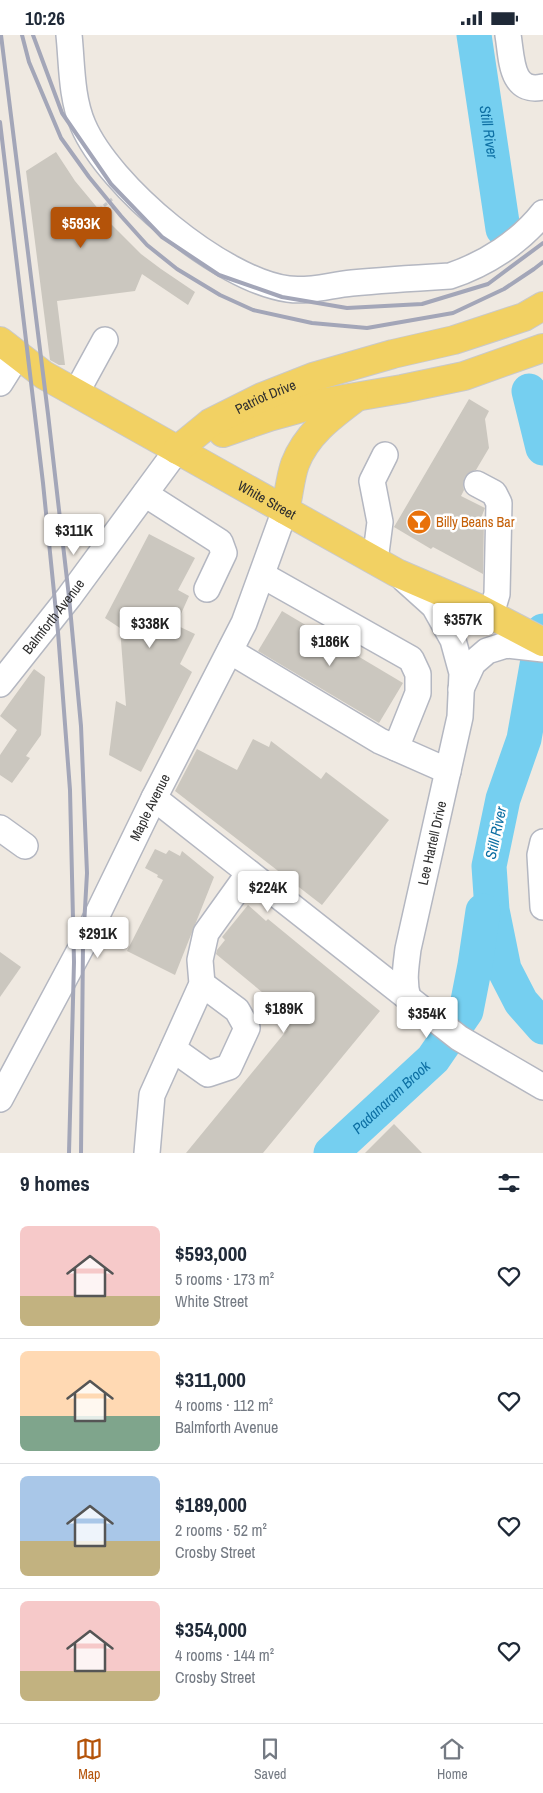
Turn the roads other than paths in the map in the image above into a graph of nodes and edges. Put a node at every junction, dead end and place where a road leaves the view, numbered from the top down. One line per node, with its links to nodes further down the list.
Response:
1 (69, 35): 4 (street)
2 (508, 35): 3 (street)
3 (543, 87)
4 (543, 213)
5 (543, 306): 12 (main road, Patriot Drive)
6 (105, 340): 10 (street)
7 (8, 348): 9 (street); 10 (main road, White Street)
8 (543, 348): 11 (main road, Patriot Drive)
9 (0, 383)
10 (76, 393): 12 (main road, White Street)
11 (357, 397): 12 (main road, Patriot Drive); 16 (main road, Patriot Drive)
12 (177, 451): 15 (street, Balmforth Avenue); 16 (main road, White Street)
13 (385, 455): 17 (street)
14 (477, 484): 20 (street)
15 (144, 494): 19 (street); 24 (street, Balmforth Avenue)
16 (285, 510): 17 (main road, White Street); 18 (street, Maple Avenue)
17 (386, 567): 20 (main road, White Street); 25 (street, Lee Hartell Drive)
18 (262, 575): 23 (street, Maple Avenue); 26 (street)
19 (207, 589)
20 (502, 628): 21 (main road, White Street); 22 (street, Lee Hartell Drive); 25 (street, Lee Hartell Drive)
21 (543, 642)
22 (543, 649)
23 (230, 651): 26 (street); 28 (street, Maple Avenue)
24 (0, 683)
25 (461, 689): 27 (street, Lee Hartell Drive)
26 (396, 748): 27 (street)
27 (448, 771): 35 (street, Lee Hartell Drive)
28 (154, 797): 32 (street); 38 (street, Maple Avenue)
29 (0, 828): 31 (street)
30 (543, 842): 33 (street)
31 (25, 846)
32 (249, 873): 34 (street); 35 (street)
33 (543, 907)
34 (202, 983): 36 (street); 36 (street)
35 (414, 1003): 37 (street)
36 (173, 1049): 39 (street)
37 (543, 1087)
38 (0, 1099)
39 (147, 1153)

